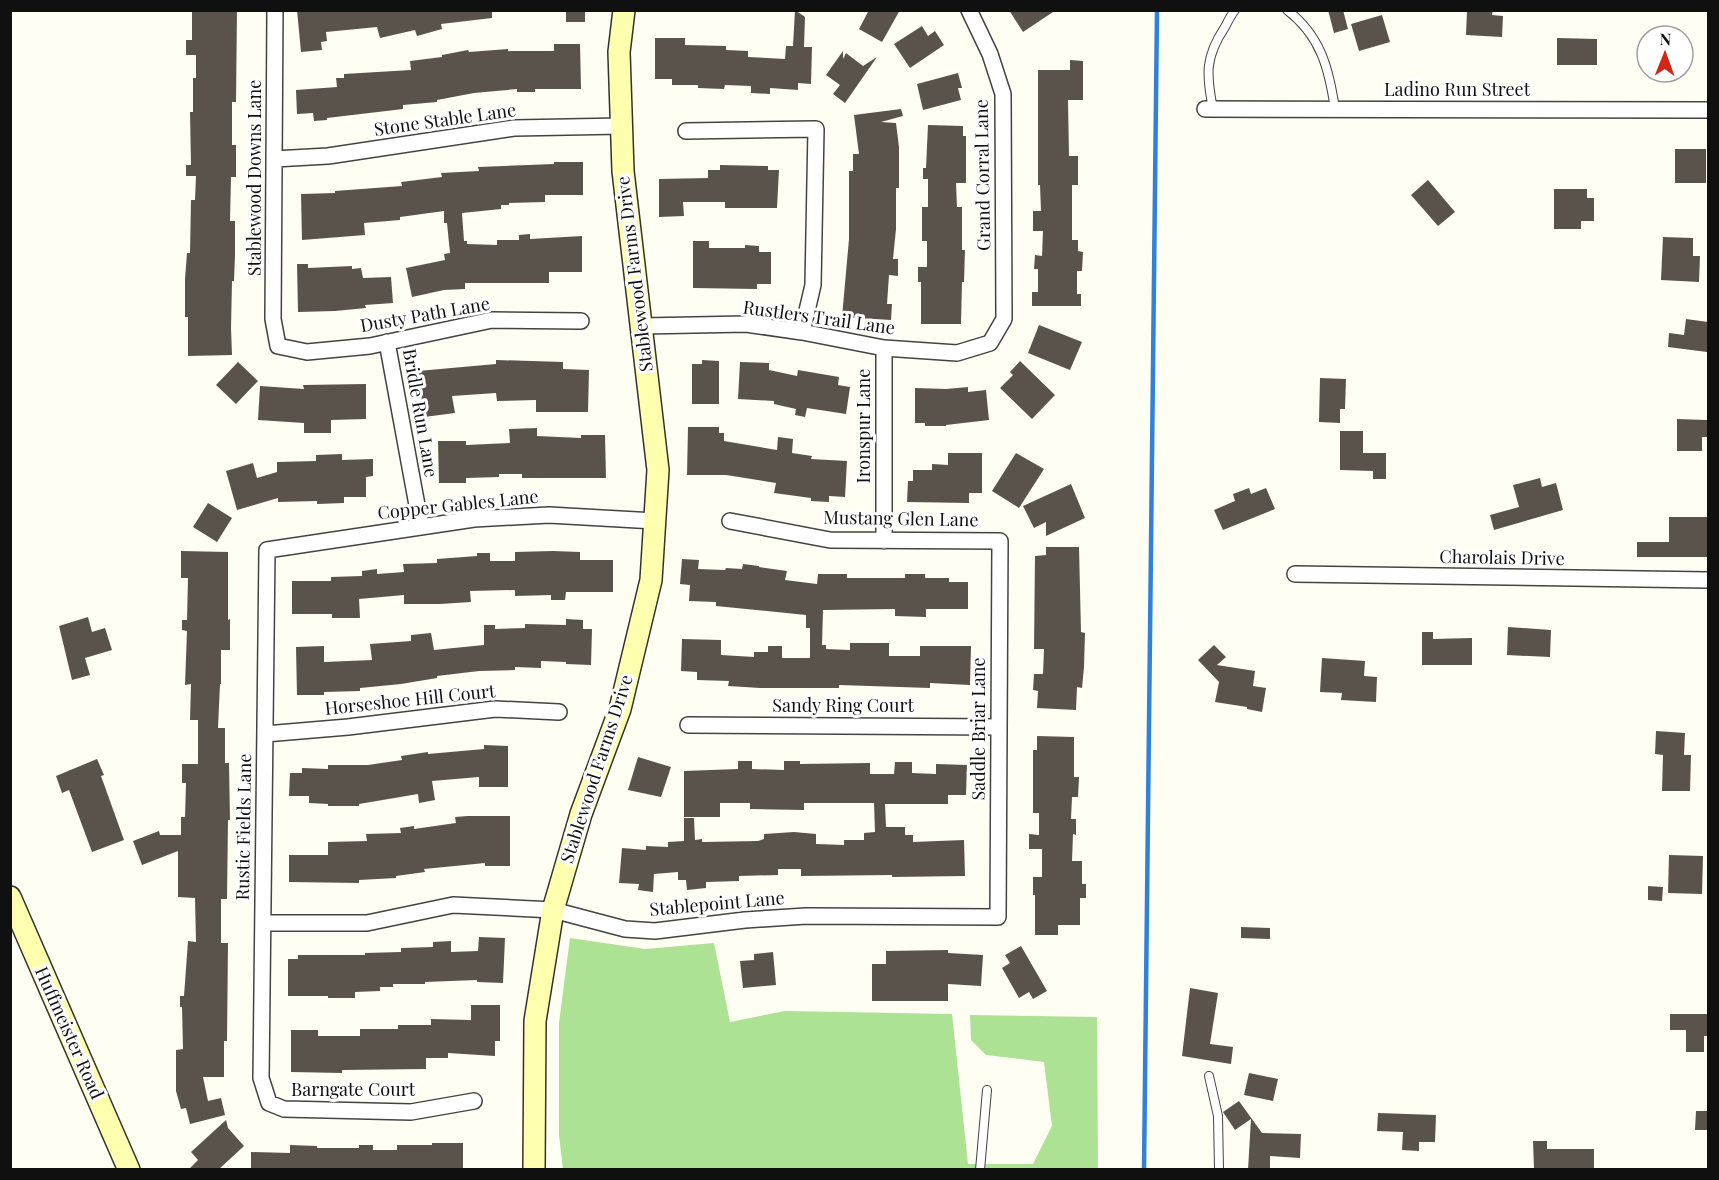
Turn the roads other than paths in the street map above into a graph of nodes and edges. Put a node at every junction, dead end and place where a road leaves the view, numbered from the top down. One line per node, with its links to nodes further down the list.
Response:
1 (275, 10): 11 (street, Stablewood Downs Lane)
2 (624, 10): 9 (street, Stablewood Farms Drive)
3 (969, 10): 16 (street, Grand Corral Lane)
4 (1235, 10): 6 (lane)
5 (1287, 10): 7 (lane)
6 (1209, 109): 7 (street, Ladino Run Street)
7 (1335, 110): 8 (street, Ladino Run Street)
8 (1708, 110)
9 (622, 126): 11 (street, Stone Stable Lane); 13 (street, Stablewood Farms Drive)
10 (686, 131): 14 (street)
11 (274, 159): 17 (street, Stablewood Downs Lane)
12 (581, 321): 15 (street, Dusty Path Lane)
13 (642, 326): 14 (street, Rustlers Trail Lane); 19 (street, Stablewood Farms Drive)
14 (802, 332): 18 (street, Rustlers Trail Lane)
15 (387, 342): 17 (street, Dusty Path Lane); 21 (street, Bridle Run Lane)
16 (990, 343): 18 (street, Rustlers Trail Lane)
17 (278, 346)
18 (884, 348): 22 (street, Ironspur Lane)
19 (655, 521): 21 (street, Copper Gables Lane); 32 (street, Stablewood Farms Drive)
20 (730, 521): 22 (street, Mustang Glen Lane)
21 (420, 526): 24 (street, Copper Gables Lane)
22 (884, 541): 23 (street, Mustang Glen Lane)
23 (1000, 541): 29 (street, Saddle Briar Lane)
24 (267, 550): 30 (street, Rustic Fields Lane)
25 (1295, 574): 26 (street, Charolais Drive)
26 (1708, 580)
27 (559, 712): 30 (street, Horseshoe Hill Court)
28 (688, 725): 29 (street, Sandy Ring Court)
29 (999, 727): 33 (street, Saddle Briar Lane)
30 (265, 734): 34 (street, Rustic Fields Lane)
31 (10, 897): 39 (street, Huffmeister Road)
32 (553, 910): 33 (street, Stablepoint Lane); 34 (street, Stablepoint Lane); 40 (street, Stablewood Farms Drive)
33 (998, 917)
34 (263, 923): 38 (street, Rustic Fields Lane)
35 (1209, 1076): 42 (lane)
36 (987, 1090): 41 (lane)
37 (474, 1101): 38 (street, Barngate Court)
38 (269, 1103)
39 (129, 1170)
40 (534, 1170)
41 (980, 1170)
42 (1219, 1170)

